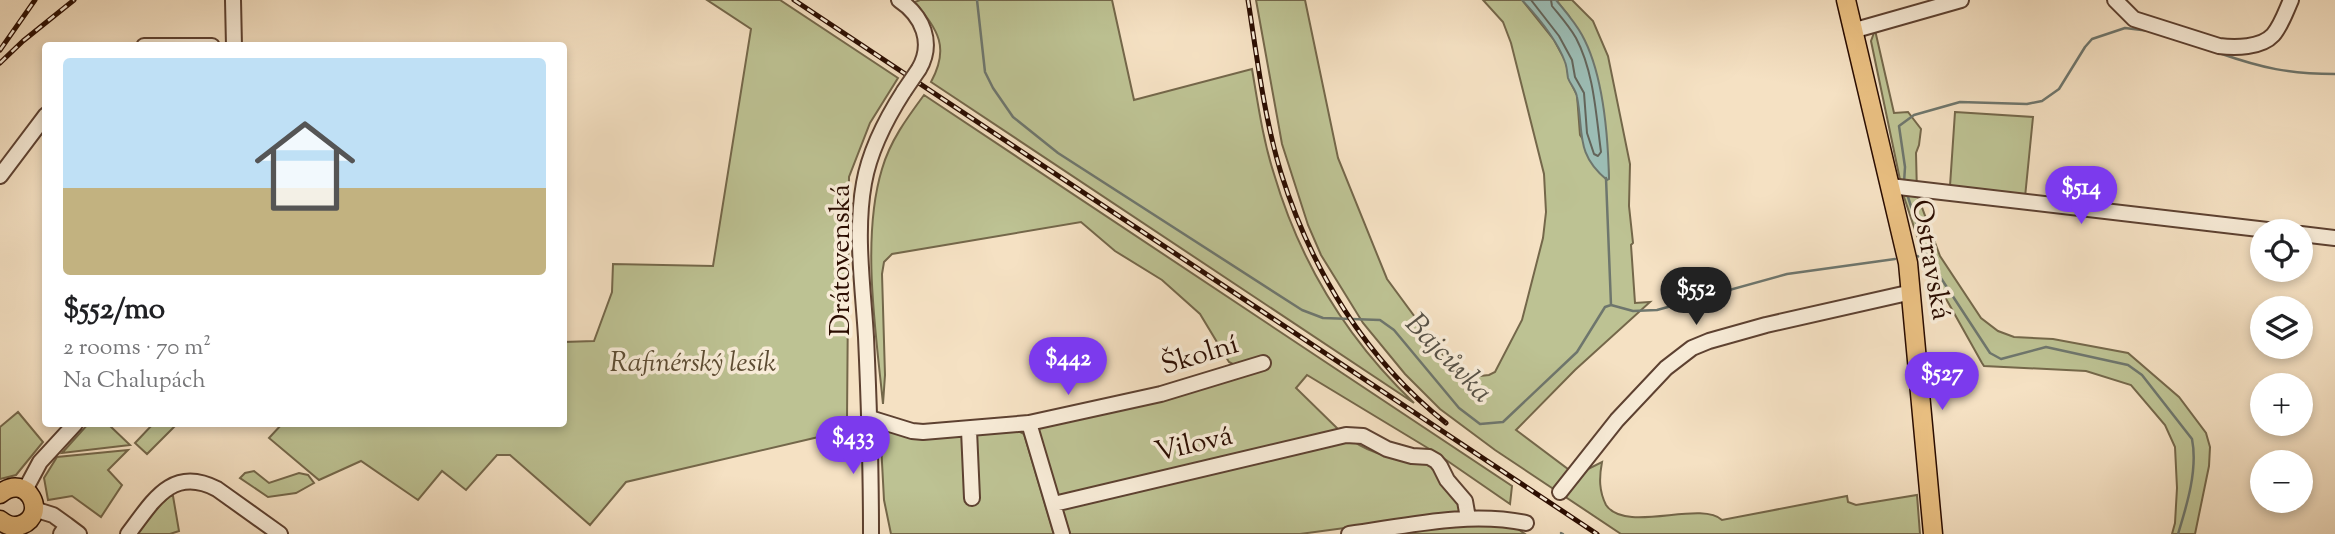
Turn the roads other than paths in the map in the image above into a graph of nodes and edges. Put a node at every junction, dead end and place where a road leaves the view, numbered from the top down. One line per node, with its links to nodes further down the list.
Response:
1 (233, 0): 8 (street)
2 (899, 0): 17 (street, Drátovenská, bridge)
3 (1846, 0): 7 (main road, Ostravská)
4 (1961, 0): 7 (street)
5 (2115, 0): 6 (street)
6 (2291, 0)
7 (1852, 31): 11 (main road, Ostravská)
8 (234, 42)
9 (42, 120): 10 (street)
10 (0, 176)
11 (1890, 186): 12 (street); 15 (main road, Ostravská)
12 (2250, 228)
13 (2313, 235): 14 (street)
14 (2335, 238)
15 (1912, 292): 22 (street); 36 (main road, Ostravská)
16 (1263, 363): 18 (street, Školní)
17 (870, 418): 20 (street, Školní); 33 (street, Drátovenská)
18 (1029, 423): 20 (street, Školní); 25 (street)
19 (72, 427): 21 (street)
20 (970, 430): 24 (street)
21 (25, 490): 23 (main road); 26 (main road)
22 (1560, 492)
23 (0, 494)
24 (972, 498)
25 (1055, 504): 27 (street, Vilová); 34 (street)
26 (34, 509): 29 (main road); 30 (street)
27 (1468, 518): 28 (street); 35 (street)
28 (1526, 523)
29 (11, 527)
30 (69, 531)
31 (128, 534): 32 (street)
32 (280, 534)
33 (871, 534)
34 (1062, 534)
35 (1349, 534)
36 (1933, 534)

